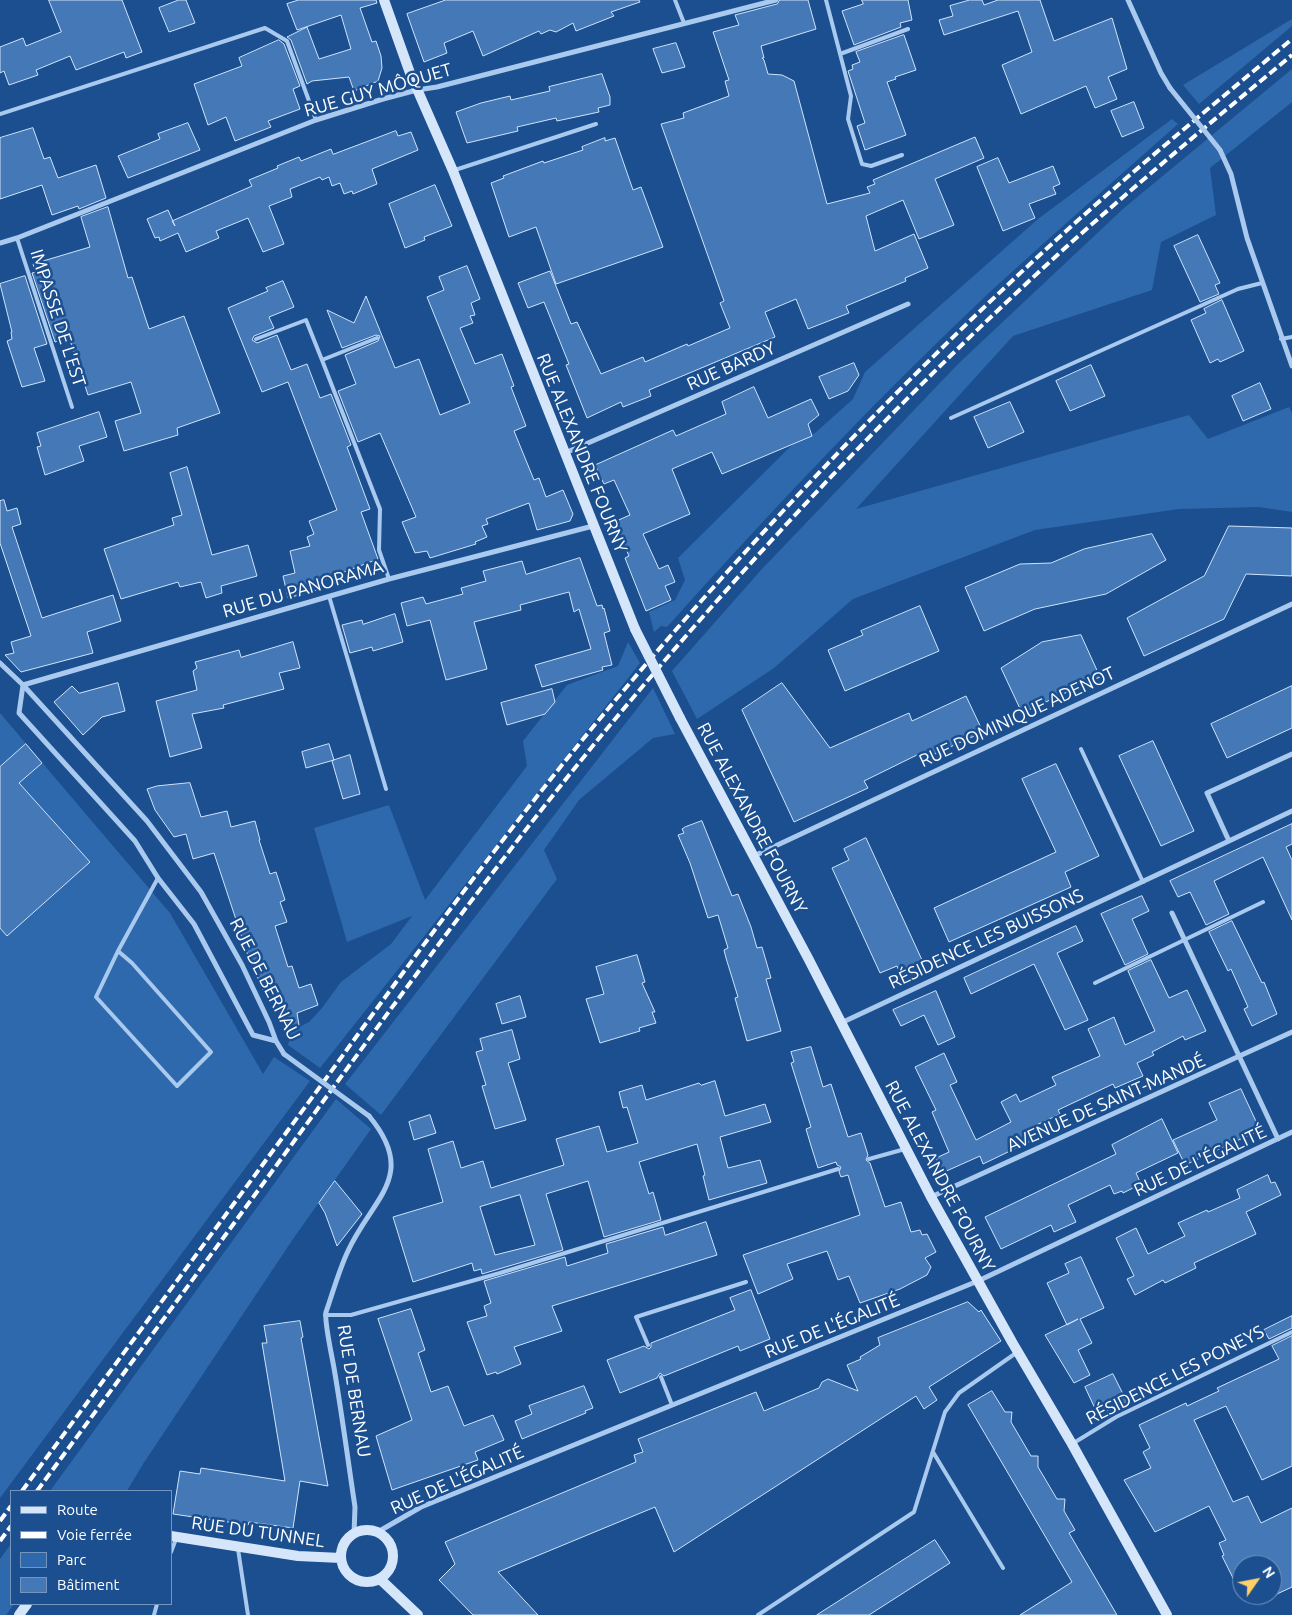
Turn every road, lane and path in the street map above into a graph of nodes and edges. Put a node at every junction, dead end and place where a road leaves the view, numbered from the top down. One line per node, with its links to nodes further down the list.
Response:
1 (384, 0): 9 (street, RUE ALEXANDRE FOURNY)
2 (675, 0): 6 (lane)
3 (776, 0): 6 (street, RUE GUY MÔQUET)
4 (826, 0): 8 (lane)
5 (1128, 0): 17 (street, bridge)
6 (684, 24): 9 (street, RUE GUY MÔQUET)
7 (908, 29): 8 (lane)
8 (840, 54): 13 (lane)
9 (417, 90): 11 (street, RUE GUY MÔQUET); 14 (street, RUE ALEXANDRE FOURNY)
10 (0, 114): 11 (lane)
11 (316, 120): 15 (street, RUE GUY MÔQUET)
12 (596, 124): 14 (lane)
13 (902, 155)
14 (452, 171): 27 (street, RUE ALEXANDRE FOURNY)
15 (17, 238): 16 (street, RUE GUY MÔQUET); 25 (lane, IMPASSE DE L'EST)
16 (0, 243)
17 (1262, 284): 22 (street); 26 (lane)
18 (908, 304): 27 (street, RUE BARDY)
19 (1292, 336): 22 (lane)
20 (377, 338): 23 (lane)
21 (256, 339): 23 (lane)
22 (1281, 339): 24 (street)
23 (322, 360): 29 (lane)
24 (1292, 366)
25 (72, 407)
26 (951, 418)
27 (565, 453): 28 (street, RUE ALEXANDRE FOURNY)
28 (593, 526): 29 (street, RUE DU PANORAMA); 39 (street, RUE ALEXANDRE FOURNY, bridge)
29 (389, 579): 30 (street, RUE DU PANORAMA)
30 (329, 596): 33 (street, RUE DU PANORAMA); 36 (lane)
31 (1292, 604): 39 (street, RUE DOMINIQUE ADENOT)
32 (0, 663): 33 (street, RUE DE BERNAU)
33 (23, 685): 40 (street); 49 (street, RUE DE BERNAU)
34 (1081, 748): 41 (lane)
35 (1292, 754): 38 (street)
36 (386, 789)
37 (1292, 811): 38 (street, RÉSIDENCE LES BUISSONS)
38 (1229, 841): 41 (street, RÉSIDENCE LES BUISSONS)
39 (754, 856): 47 (street, RUE ALEXANDRE FOURNY)
40 (158, 878): 45 (lane); 49 (street)
41 (1143, 882): 47 (street, RÉSIDENCE LES BUISSONS)
42 (1263, 902): 44 (lane)
43 (1172, 913): 44 (street)
44 (1185, 941): 46 (lane); 50 (street)
45 (118, 951): 45 (lane)
46 (1095, 983)
47 (841, 1023): 53 (street, RUE ALEXANDRE FOURNY)
48 (1292, 1032): 50 (street, AVENUE DE SAINT-MANDÉ)
49 (276, 1041): 59 (street, RUE DE BERNAU, bridge)
50 (1239, 1058): 52 (street); 56 (street, AVENUE DE SAINT-MANDÉ)
51 (1292, 1132): 52 (street, RUE DE L'ÉGALITÉ)
52 (1278, 1139): 57 (street, RUE DE L'ÉGALITÉ)
53 (905, 1149): 54 (lane); 56 (street, RUE ALEXANDRE FOURNY)
54 (869, 1160)
55 (838, 1169): 59 (lane)
56 (931, 1197): 57 (street, RUE ALEXANDRE FOURNY)
57 (978, 1281): 62 (street, RUE ALEXANDRE FOURNY); 64 (street, RUE DE L'ÉGALITÉ)
58 (746, 1282): 61 (lane)
59 (325, 1315): 68 (street, RUE DE BERNAU)
60 (1292, 1332): 65 (lane, RÉSIDENCE LES PONEYS)
61 (648, 1345)
62 (1018, 1352): 65 (street, RUE ALEXANDRE FOURNY); 66 (lane)
63 (661, 1377): 64 (lane)
64 (672, 1405): 67 (street, RUE DE L'ÉGALITÉ)
65 (1072, 1444): 77 (street, RUE ALEXANDRE FOURNY)
66 (933, 1452): 72 (lane); 76 (lane)
67 (376, 1532): 68 (street); 73 (street)
68 (354, 1534): 71 (street)
69 (174, 1536): 70 (street, RUE DU TUNNEL)
70 (238, 1547): 71 (street, RUE DU TUNNEL); 74 (lane)
71 (341, 1558): 73 (street)
72 (1003, 1568)
73 (380, 1579): 75 (street)
74 (248, 1615)
75 (418, 1615)
76 (758, 1615)
77 (1167, 1615)

